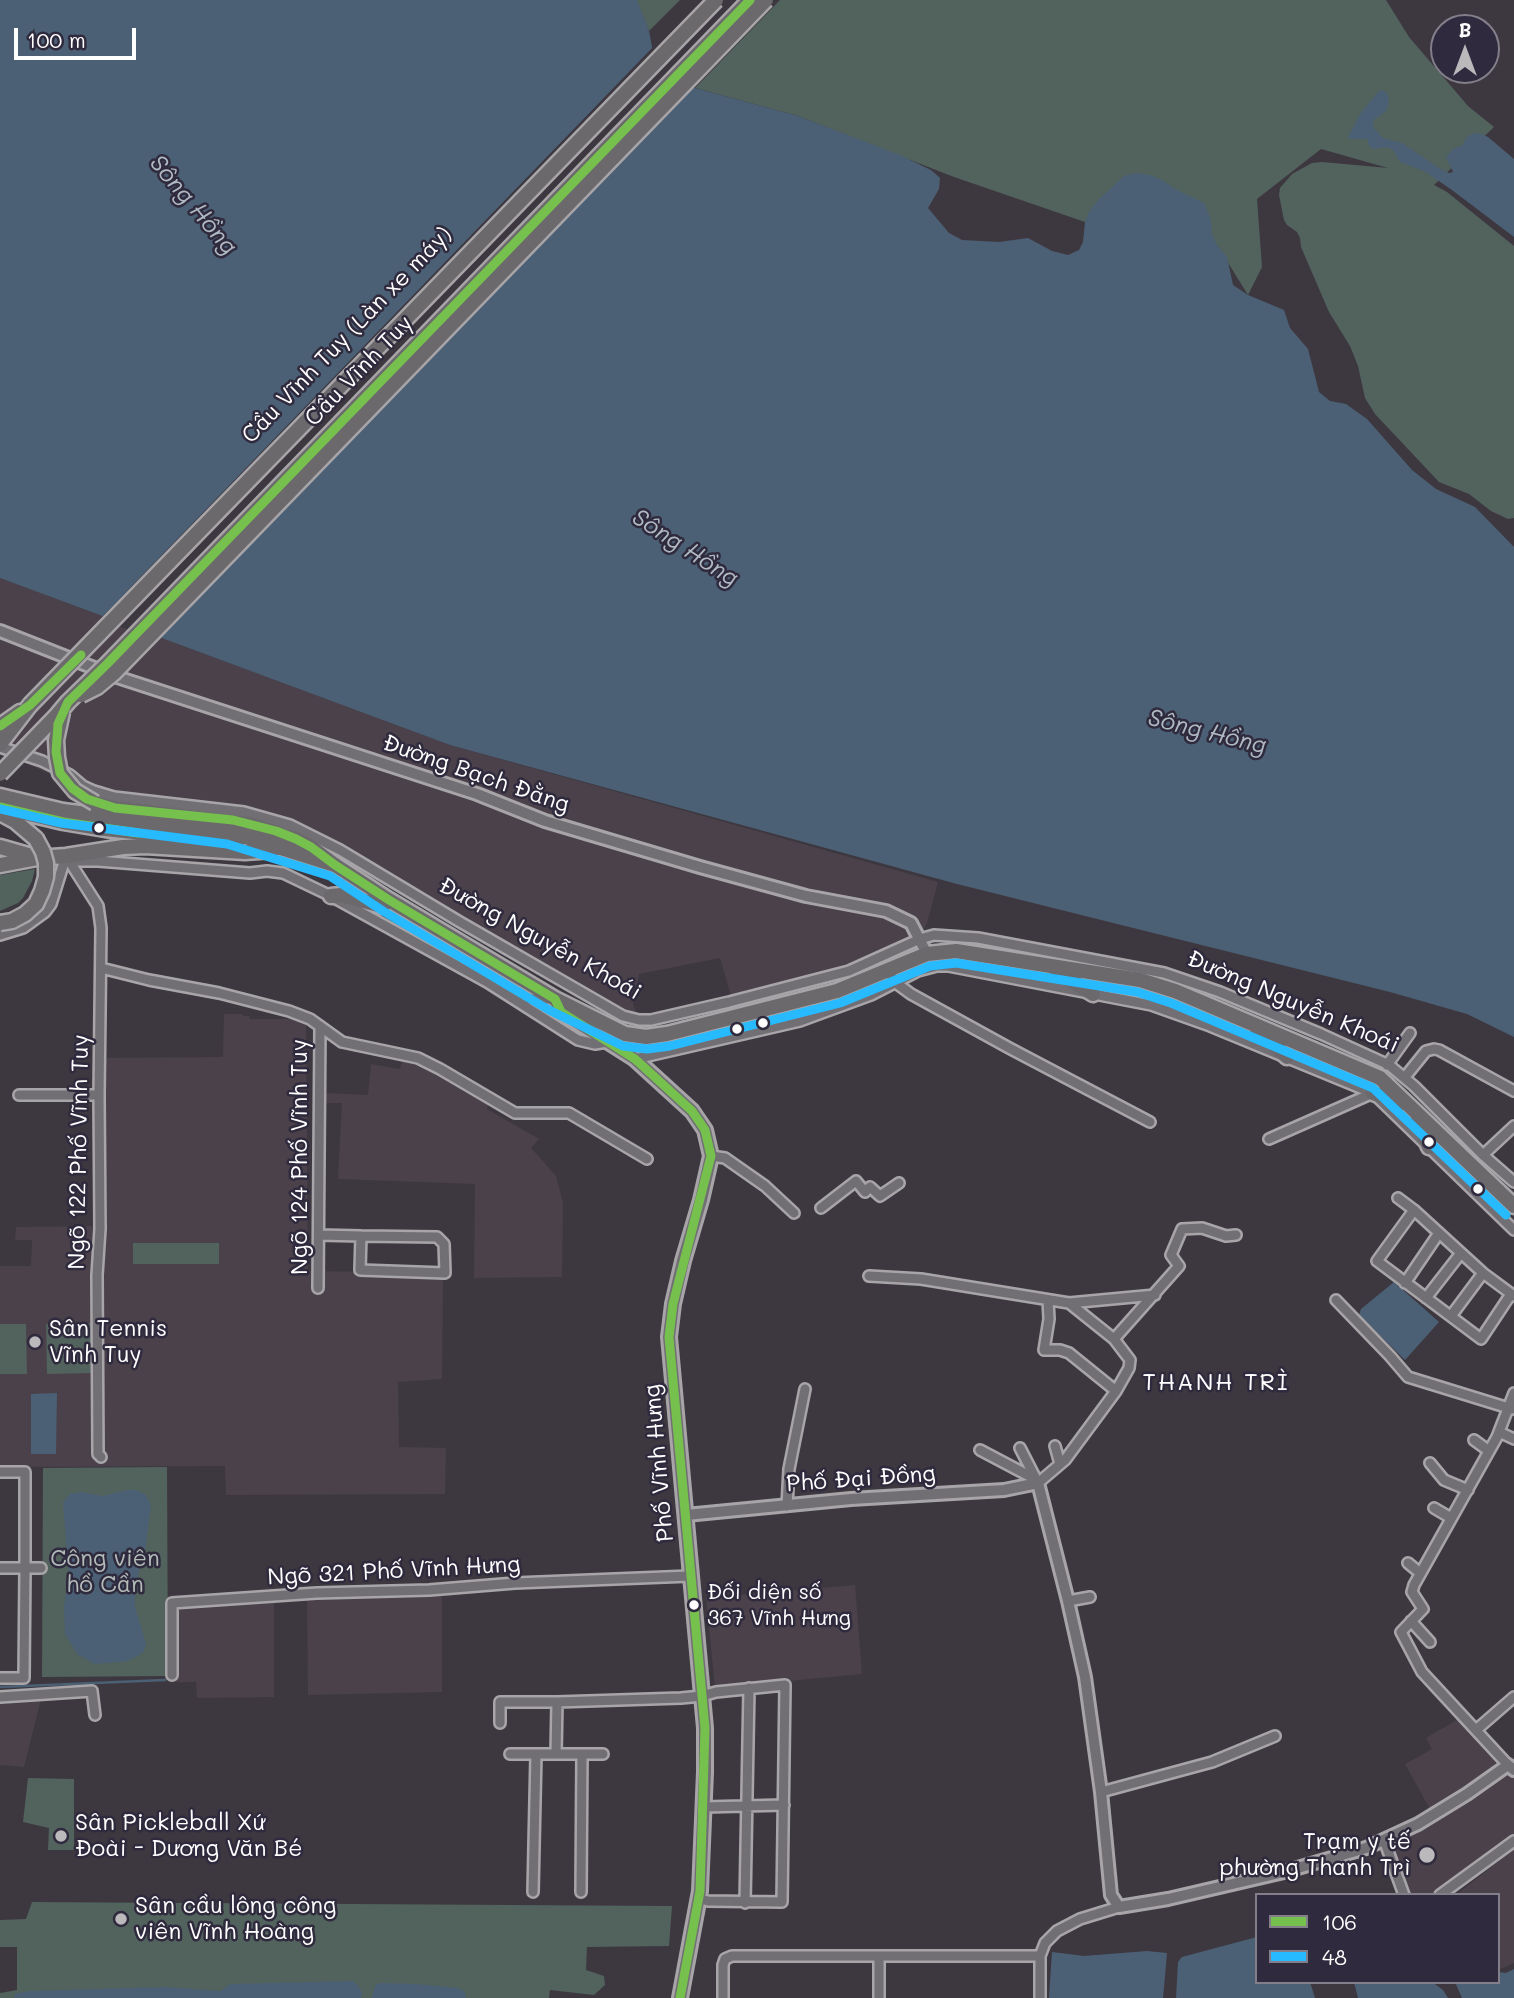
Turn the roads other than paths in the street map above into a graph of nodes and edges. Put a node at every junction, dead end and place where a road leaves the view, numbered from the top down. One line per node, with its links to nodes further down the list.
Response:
1 (703, 0): 7 (main road, Cầu Vĩnh Tuy (Làn xe máy), bridge)
2 (716, 0): 7 (main road, Cầu Vĩnh Tuy, bridge)
3 (750, 0): 6 (main road, Cầu Vĩnh Tuy, bridge)
4 (766, 0): 6 (main road, bridge)
5 (0, 631): 24 (street, Đường Bạch Đằng)
6 (68, 702): 10 (main road, Cầu Vĩnh Tuy, bridge); 19 (main road, bridge)
7 (30, 705): 8 (main road); 9 (main road, Cầu Vĩnh Tuy)
8 (0, 726)
9 (0, 746): 24 (street, Đường Nguyễn Khoái)
10 (0, 774)
11 (0, 796): 15 (main road, Đường Nguyễn Khoái)
12 (0, 807): 15 (main road, Đường Nguyễn Khoái)
13 (0, 813): 22 (main road, bridge)
14 (0, 847): 17 (main road)
15 (275, 847): 16 (main road); 19 (main road, Đường Nguyễn Khoái)
16 (66, 856): 17 (main road); 20 (street); 23 (street); 27 (street, Ngõ 122 Phố Vĩnh Tuy)
17 (37, 858): 18 (main road)
18 (0, 865)
19 (335, 865): 21 (main road, Đường Nguyễn Khoái)
20 (331, 896): 21 (main road); 30 (street)
21 (389, 901): 31 (main road, Đường Nguyễn Khoái)
22 (0, 923)
23 (0, 935)
24 (920, 939): 25 (street, Đường Bạch Đằng); 38 (street, Đường Nguyễn Khoái)
25 (927, 954): 26 (main road, Đường Nguyễn Khoái); 28 (main road, Đường Nguyễn Khoái)
26 (1050, 967): 29 (main road); 32 (main road, Đường Nguyễn Khoái)
27 (101, 968): 33 (street, Ngõ 124 Phố Vĩnh Tuy); 43 (street, Ngõ 122 Phố Vĩnh Tuy)
28 (892, 977): 29 (street, Đường Nguyễn Khoái); 31 (main road, Đường Nguyễn Khoái); 37 (street, Đường Nguyễn Khoái); 45 (street)
29 (1093, 994): 36 (street, Đường Nguyễn Khoái)
30 (512, 999): 31 (street); 35 (street)
31 (555, 999): 35 (main road)
32 (1250, 1023): 36 (main road); 44 (main road, Đường Nguyễn Khoái)
33 (320, 1026): 51 (street, Ngõ 124 Phố Vĩnh Tuy); 61 (street, Ngõ 124 Phố Vĩnh Tuy)
34 (1409, 1033): 38 (street)
35 (607, 1042): 37 (main road)
36 (1287, 1057): 41 (street, Đường Nguyễn Khoái)
37 (635, 1059): 50 (main road)
38 (1387, 1065): 39 (street, Đường Nguyễn Khoái)
39 (1405, 1077): 40 (street); 49 (street, Đường Nguyễn Khoái)
40 (1514, 1091)
41 (1373, 1093): 44 (main road); 47 (street); 48 (street, Đường Nguyễn Khoái)
42 (19, 1095): 43 (street)
43 (99, 1095): 88 (street, Ngõ 122 Phố Vĩnh Tuy)
44 (1411, 1109): 48 (main road); 55 (main road, Đường Nguyễn Khoái)
45 (1150, 1122)
46 (1514, 1126): 49 (street)
47 (1269, 1139)
48 (1429, 1147): 59 (street, Đường Nguyễn Khoái)
49 (1483, 1155): 52 (street, Đường Nguyễn Khoái)
50 (711, 1156): 58 (street); 96 (main road, Phố Vĩnh Hưng)
51 (647, 1158)
52 (1514, 1182)
53 (899, 1183): 56 (street)
54 (1398, 1198): 57 (street)
55 (1514, 1206)
56 (821, 1208)
57 (1414, 1210): 60 (street); 67 (street)
58 (794, 1213)
59 (1514, 1230)
60 (1439, 1233): 64 (street); 67 (street)
61 (319, 1235): 63 (street); 68 (street, Ngõ 124 Phố Vĩnh Tuy)
62 (1236, 1235): 69 (street)
63 (361, 1236): 63 (street)
64 (1461, 1253): 65 (street); 71 (street)
65 (1483, 1273): 70 (street); 75 (street)
66 (869, 1276): 72 (street)
67 (1405, 1283): 71 (street)
68 (318, 1288)
69 (1155, 1295): 74 (street); 76 (street)
70 (1513, 1295): 75 (street)
71 (1426, 1298): 75 (street)
72 (1048, 1300): 74 (street); 78 (street)
73 (1336, 1300): 80 (street)
74 (1069, 1303): 76 (street)
75 (1451, 1316)
76 (1114, 1339): 78 (street, Phố Đại Đồng)
77 (805, 1389): 94 (street)
78 (1116, 1391): 90 (street, Phố Đại Đồng)
79 (1514, 1393): 80 (street)
80 (1512, 1409): 81 (street)
81 (1499, 1432): 82 (street); 87 (street)
82 (1514, 1439)
83 (1474, 1440): 87 (street)
84 (1055, 1446): 90 (street)
85 (1020, 1448): 92 (street)
86 (980, 1450): 92 (street)
87 (1489, 1451): 93 (street)
88 (101, 1457)
89 (1430, 1462): 93 (street)
90 (1060, 1464): 92 (street, Phố Đại Đồng)
91 (0, 1472): 100 (street)
92 (1037, 1482): 94 (street, Phố Đại Đồng); 105 (street)
93 (1468, 1490): 97 (street)
94 (787, 1506): 96 (street, Phố Đại Đồng)
95 (1434, 1508): 97 (street)
96 (686, 1515): 103 (main road, Phố Vĩnh Hưng)
97 (1451, 1518): 102 (street)
98 (1408, 1563): 102 (street)
99 (0, 1568): 100 (street)
100 (25, 1568): 101 (street); 109 (street)
101 (41, 1568)
102 (1420, 1573): 106 (street)
103 (690, 1576): 108 (street, Ngõ 321 Phố Vĩnh Hưng); 111 (main road, Phố Vĩnh Hưng)
104 (1090, 1597): 105 (street)
105 (1069, 1601): 125 (street)
106 (1411, 1621): 107 (street); 117 (street)
107 (1430, 1642)
108 (172, 1675)
109 (0, 1678)
110 (749, 1688): 111 (street); 126 (street); 127 (street)
111 (702, 1696): 114 (street); 128 (main road, Phố Vĩnh Hưng)
112 (0, 1697): 115 (street)
113 (1514, 1697): 117 (street)
114 (556, 1702): 116 (street); 121 (street)
115 (95, 1715)
116 (500, 1723)
117 (1476, 1730): 124 (street)
118 (1275, 1736): 125 (street)
119 (510, 1754): 120 (street)
120 (536, 1754): 121 (street); 131 (street)
121 (556, 1754): 122 (street)
122 (582, 1754): 123 (street); 132 (street)
123 (603, 1754)
124 (1511, 1767): 129 (street)
125 (1101, 1792): 137 (street)
126 (784, 1805): 127 (street); 136 (street)
127 (746, 1806): 128 (street); 136 (street)
128 (704, 1807): 135 (main road, Phố Vĩnh Hưng)
129 (1384, 1840): 133 (street); 137 (street)
130 (1514, 1841): 134 (street)
131 (533, 1892)
132 (582, 1892)
133 (1403, 1893)
134 (1443, 1893)
135 (700, 1899): 136 (street); 140 (main road, Phố Vĩnh Hưng)
136 (745, 1903)
137 (1119, 1907): 138 (street)
138 (1040, 1956): 139 (street); 143 (street)
139 (879, 1957): 141 (street); 142 (street)
140 (680, 1998)
141 (723, 1998)
142 (879, 1998)
143 (1040, 1998)

